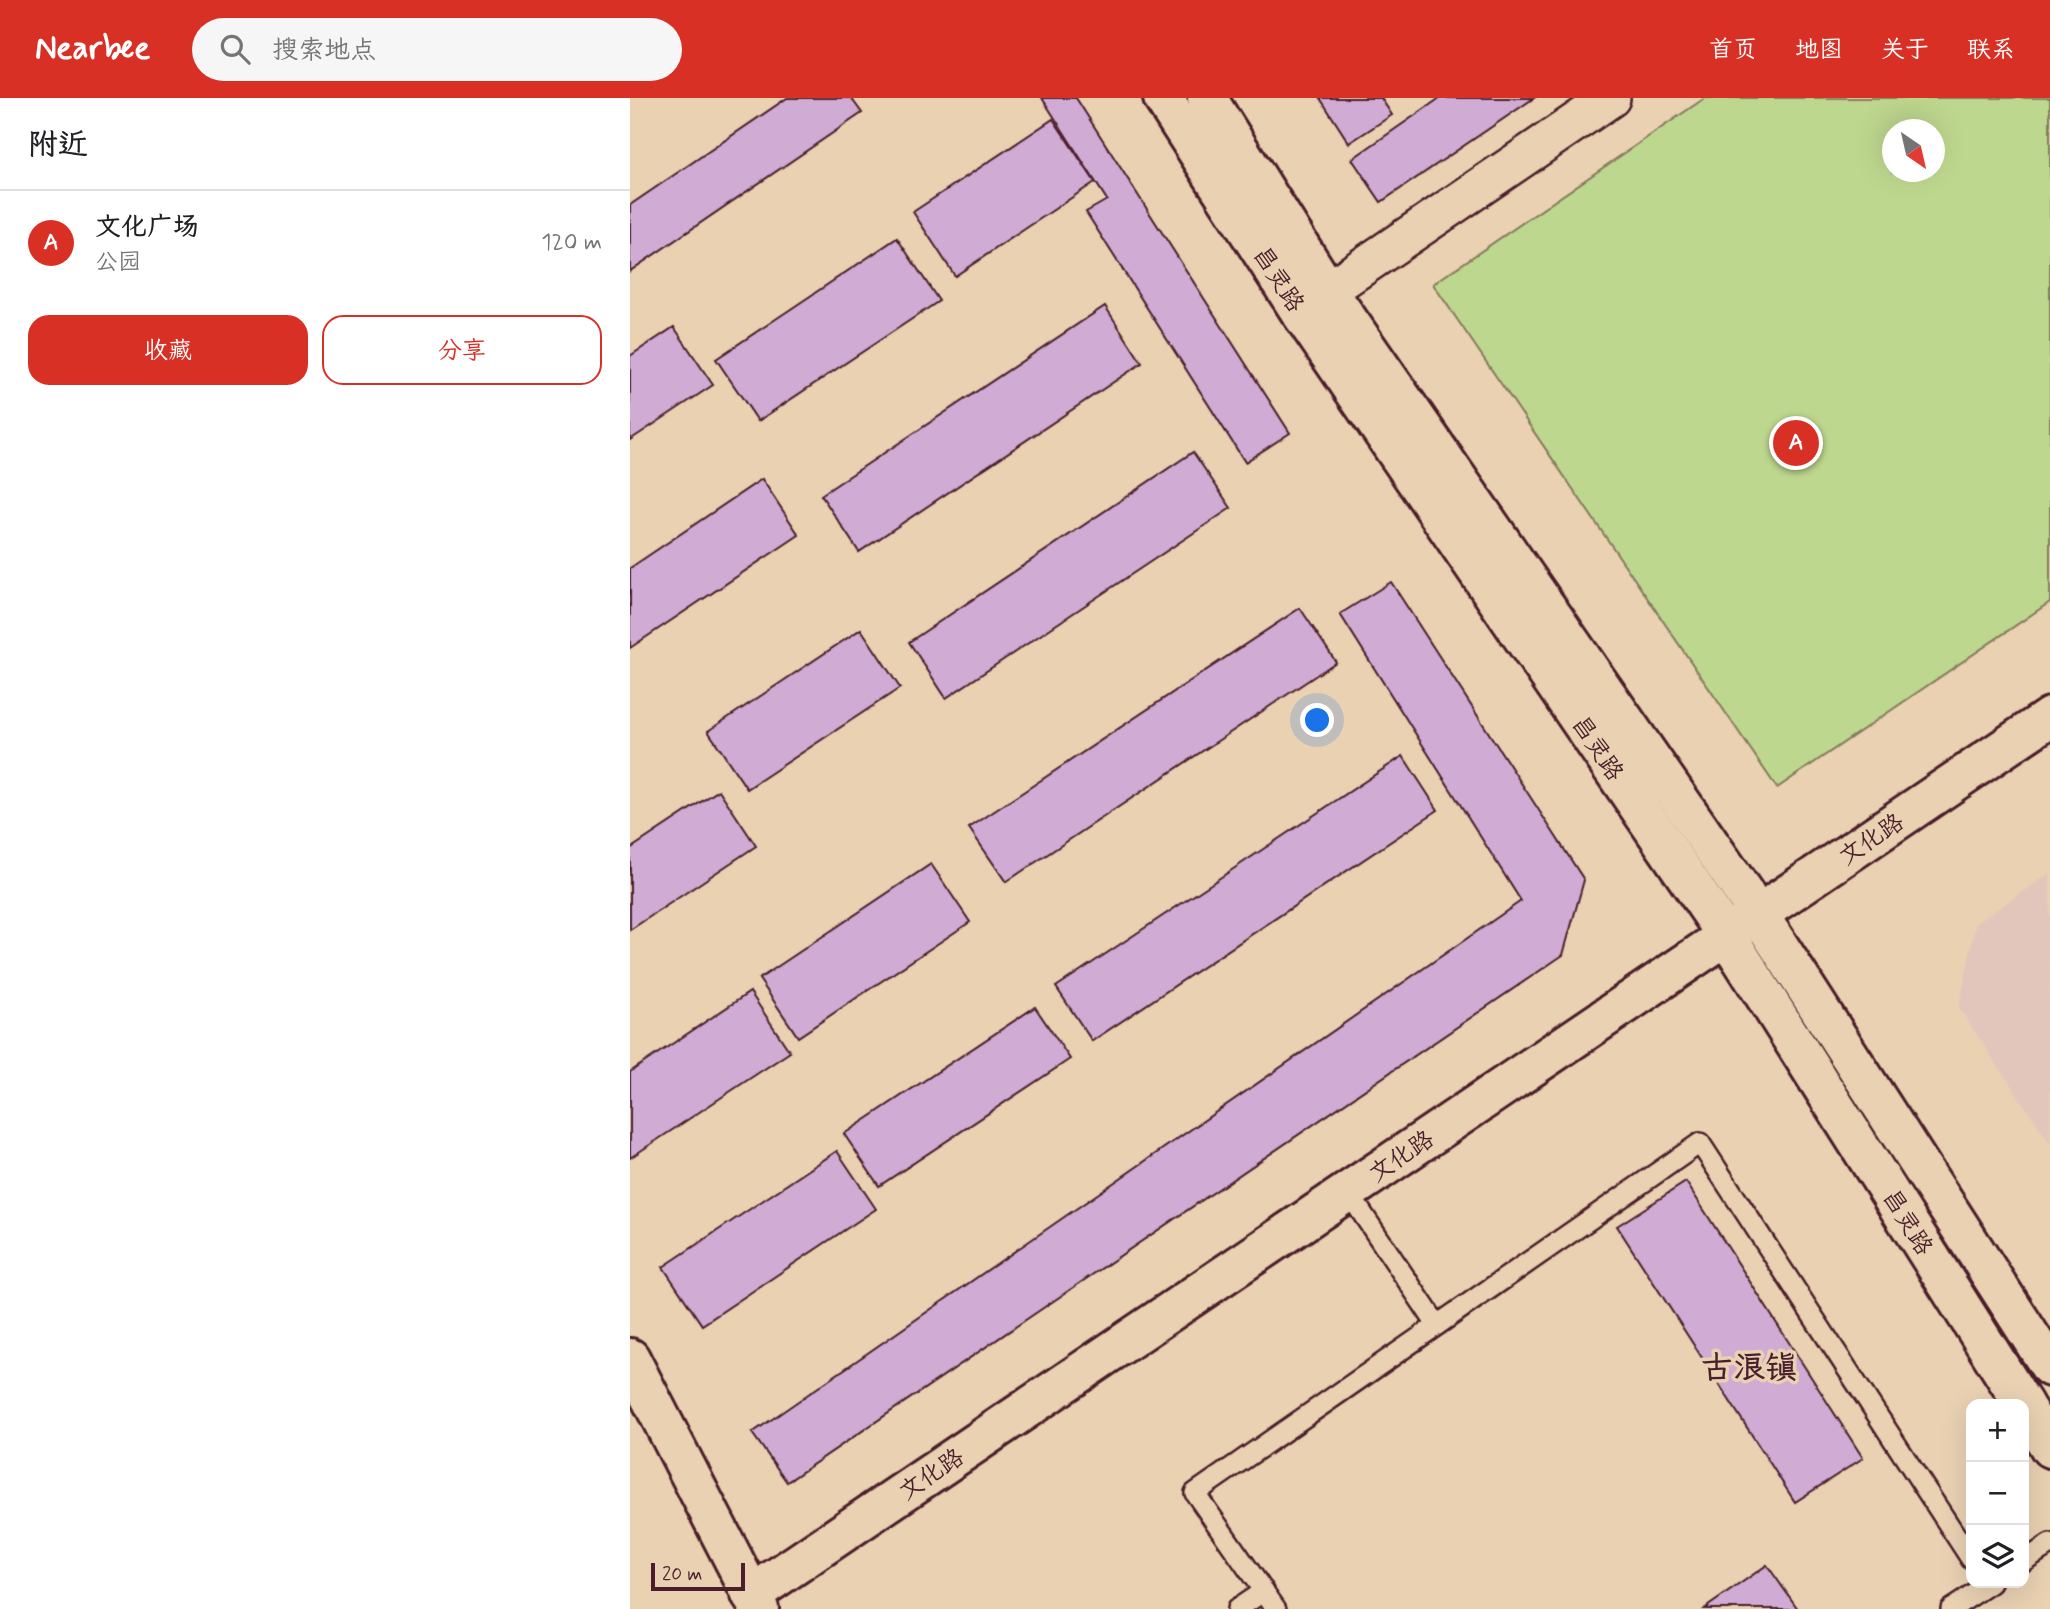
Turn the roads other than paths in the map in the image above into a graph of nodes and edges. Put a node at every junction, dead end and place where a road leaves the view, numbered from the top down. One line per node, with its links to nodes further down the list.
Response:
1 (1163, 98): 4 (main road, 昌灵路)
2 (1208, 98): 4 (main road, 昌灵路)
3 (1611, 98): 4 (street)
4 (1314, 301): 6 (main road, 昌灵路); 7 (main road, 昌灵路)
5 (2050, 717): 6 (main road, 文化路)
6 (1759, 915): 7 (main road, 文化路); 11 (main road, 昌灵路)
7 (1727, 936): 8 (main road, 文化路); 12 (main road, 昌灵路)
8 (1348, 1192): 9 (lane); 20 (main road, 文化路)
9 (1437, 1325): 16 (lane); 19 (lane)
10 (630, 1358): 20 (main road)
11 (2050, 1367)
12 (2019, 1399)
13 (2029, 1415): 14 (main road, 昌灵路)
14 (2050, 1448)
15 (2050, 1544): 17 (lane)
16 (1966, 1551)
17 (2029, 1558)
18 (1982, 1588): 23 (lane)
19 (1264, 1591): 21 (lane); 22 (lane)
20 (755, 1602)
21 (1237, 1609)
22 (1276, 1609)
23 (1951, 1609)

